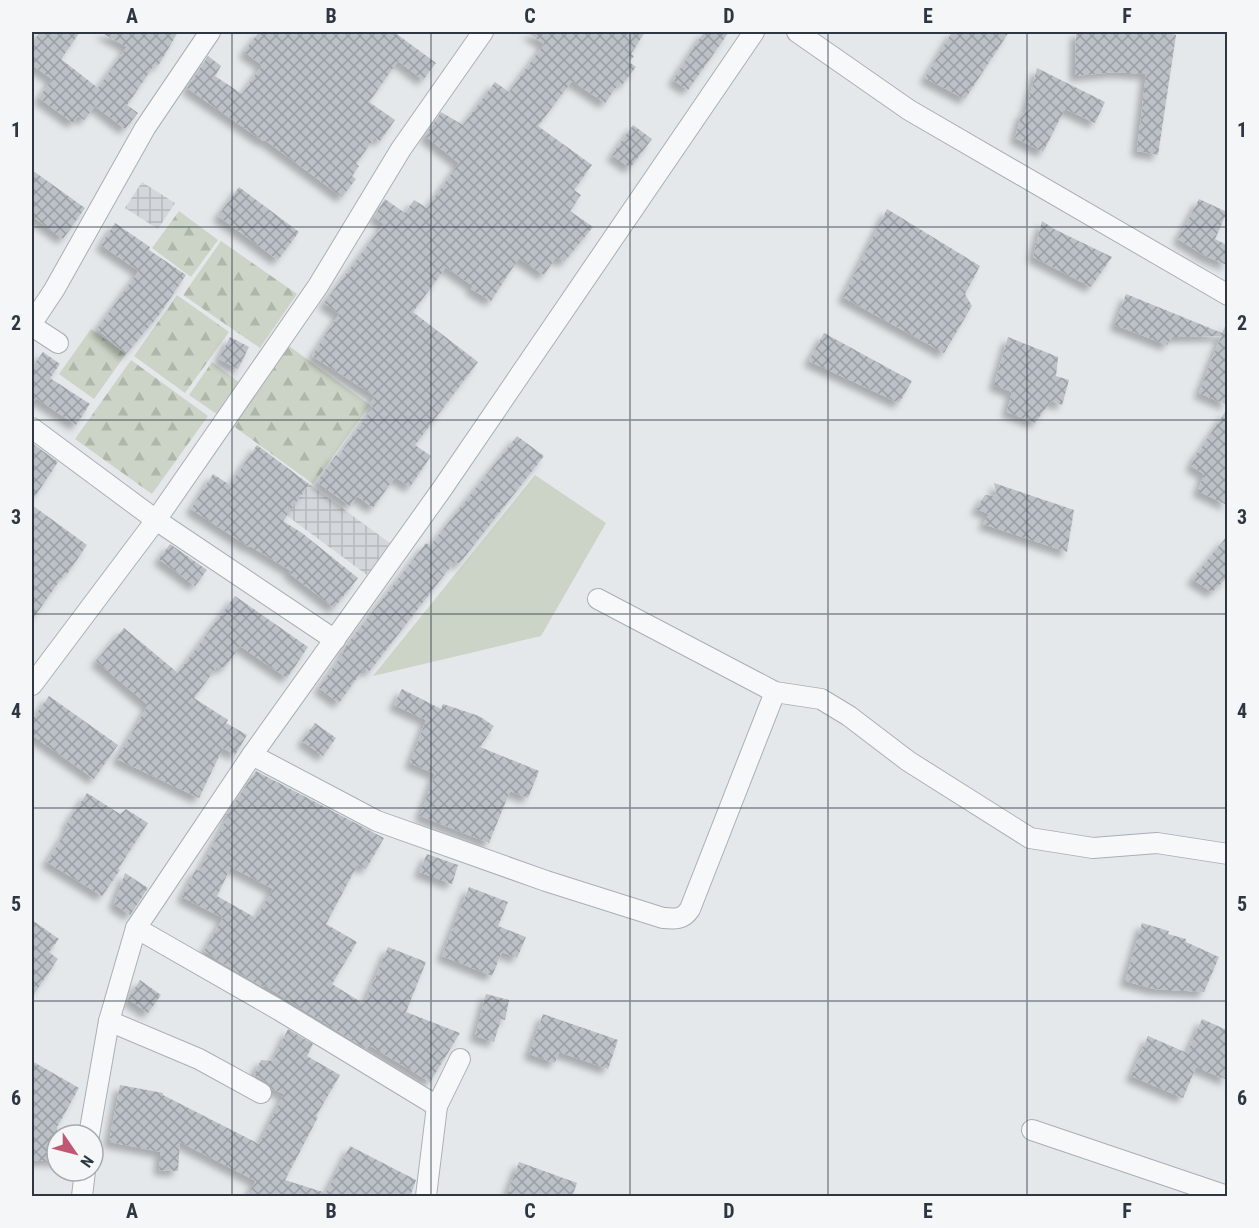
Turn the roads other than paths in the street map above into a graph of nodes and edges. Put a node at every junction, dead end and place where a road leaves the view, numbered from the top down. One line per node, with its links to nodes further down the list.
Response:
1 (210, 32): 6 (street)
2 (483, 32): 9 (street)
3 (754, 32): 11 (street)
4 (797, 32): 5 (street)
5 (1227, 295)
6 (32, 325): 7 (street)
7 (58, 343)
8 (32, 428): 9 (street)
9 (156, 520): 11 (street); 12 (street)
10 (598, 599): 13 (street)
11 (335, 640): 14 (street)
12 (32, 685)
13 (775, 692): 14 (street); 15 (street)
14 (252, 755): 16 (street)
15 (1227, 854)
16 (136, 928): 17 (street); 20 (street)
17 (109, 1021): 19 (street); 21 (street)
18 (460, 1059): 20 (street)
19 (261, 1093)
20 (437, 1106): 23 (street)
21 (91, 1123)
22 (1032, 1130): 24 (street)
23 (426, 1197)
24 (1227, 1197)

